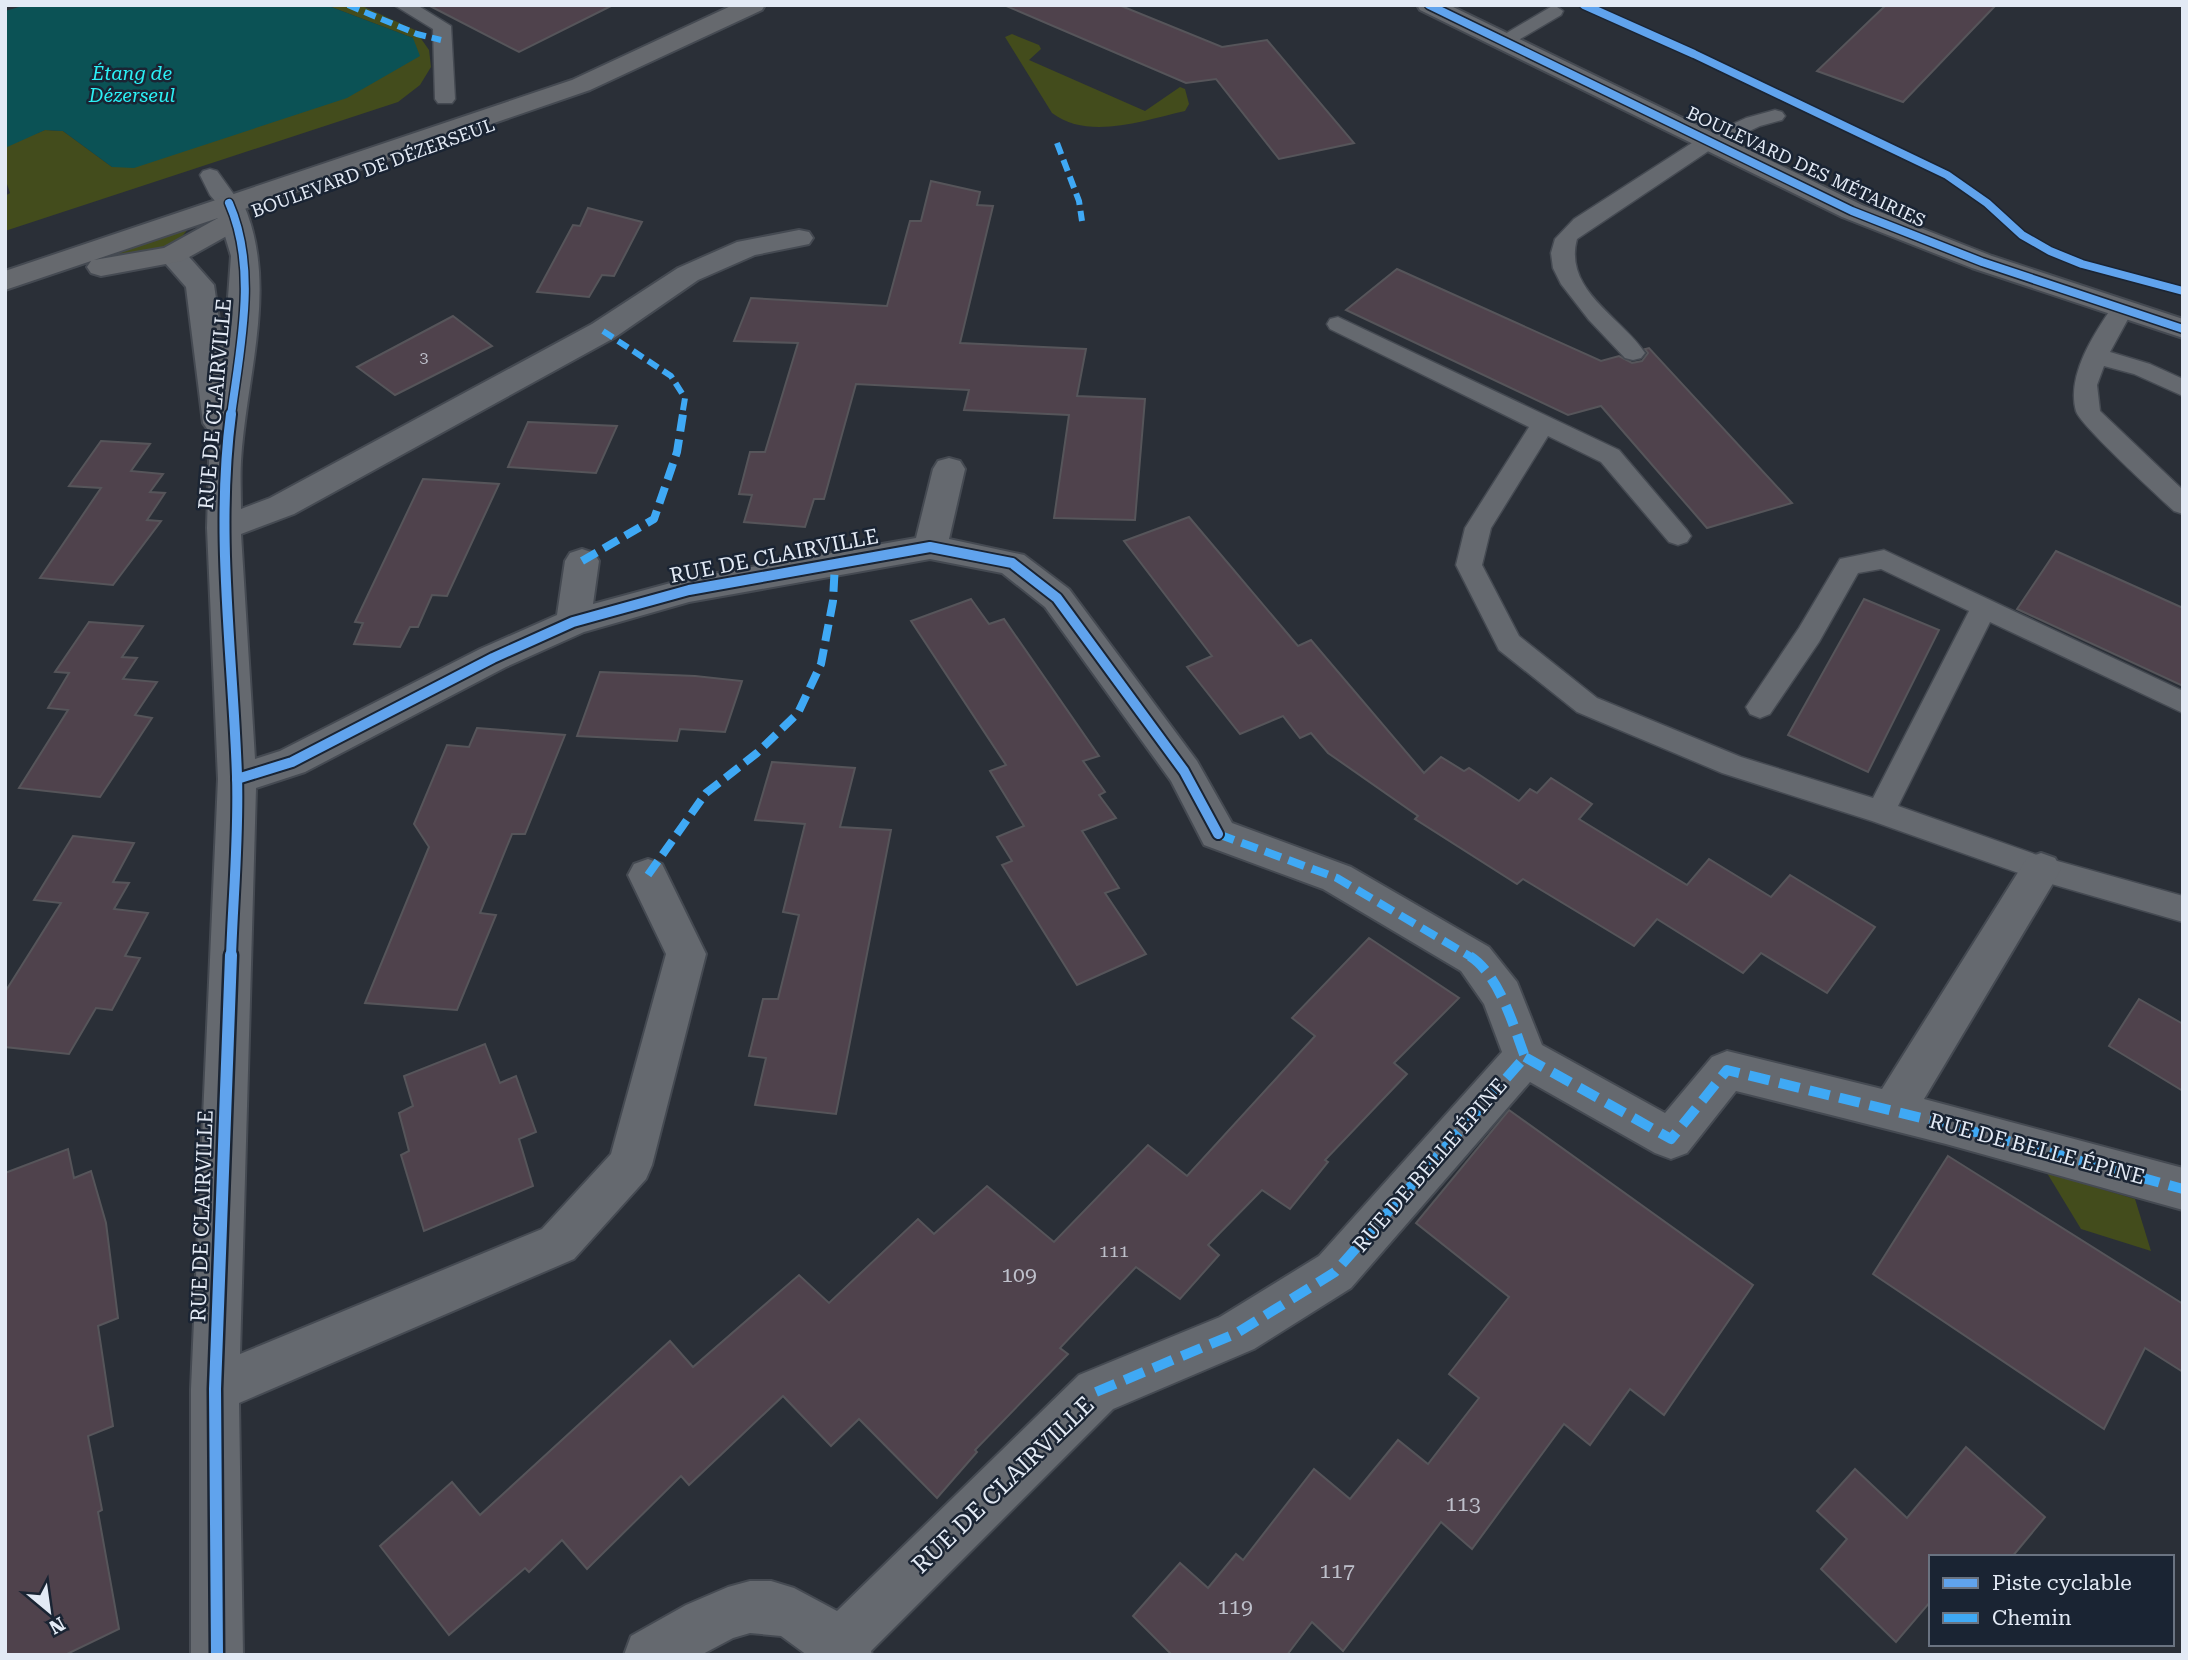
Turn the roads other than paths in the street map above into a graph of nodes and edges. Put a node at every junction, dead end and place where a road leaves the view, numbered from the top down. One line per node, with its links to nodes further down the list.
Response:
1 (404, 5): 6 (lane)
2 (752, 5): 9 (street, BOULEVARD DE DÉZERSEUL)
3 (1429, 5): 5 (street, BOULEVARD DES MÉTAIRIES)
4 (1554, 11): 5 (lane)
5 (1503, 41): 8 (street, BOULEVARD DES MÉTAIRIES)
6 (445, 99)
7 (1775, 116): 8 (lane)
8 (1711, 143): 14 (street, BOULEVARD DES MÉTAIRIES); 17 (lane)
9 (225, 199): 11 (street, BOULEVARD DE DÉZERSEUL); 12 (street, BOULEVARD DE DÉZERSEUL); 21 (street, RUE DE CLAIRVILLE)
10 (799, 238): 24 (street, RUE DE CLAIRVILLE)
11 (172, 255): 13 (street, BOULEVARD DE DÉZERSEUL); 21 (street, RUE DE CLAIRVILLE)
12 (5, 281)
13 (5, 294)
14 (2123, 308): 16 (street, BOULEVARD DES MÉTAIRIES); 18 (lane)
15 (1338, 324): 20 (lane)
16 (2183, 329)
17 (1633, 352)
18 (2096, 356): 19 (lane); 23 (lane)
19 (2183, 388)
20 (1543, 424): 25 (lane); 33 (lane)
21 (225, 460): 24 (street, RUE DE CLAIRVILLE)
22 (948, 470): 26 (street)
23 (2183, 505)
24 (224, 528): 32 (street, RUE DE CLAIRVILLE)
25 (1678, 536)
26 (930, 547): 29 (street, RUE DE CLAIRVILLE); 37 (street, RUE DE CLAIRVILLE)
27 (582, 561): 29 (street)
28 (1984, 608): 30 (lane); 31 (lane); 33 (lane)
29 (573, 622): 32 (street, RUE DE CLAIRVILLE)
30 (2183, 704)
31 (1760, 708)
32 (237, 779): 41 (street, RUE DE CLAIRVILLE)
33 (1880, 812): 34 (lane)
34 (2041, 869): 36 (lane); 38 (street)
35 (648, 875): 41 (street)
36 (2183, 909)
37 (1525, 1057): 38 (street, RUE DE BELLE ÉPINE); 40 (street, RUE DE BELLE ÉPINE)
38 (1892, 1112): 39 (street, RUE DE BELLE ÉPINE)
39 (2183, 1189)
40 (1335, 1272): 42 (street, RUE DE CLAIRVILLE)
41 (215, 1389): 43 (street, RUE DE CLAIRVILLE)
42 (842, 1651): 44 (street, RUE DE CLAIRVILLE)
43 (217, 1655)
44 (650, 1655)

